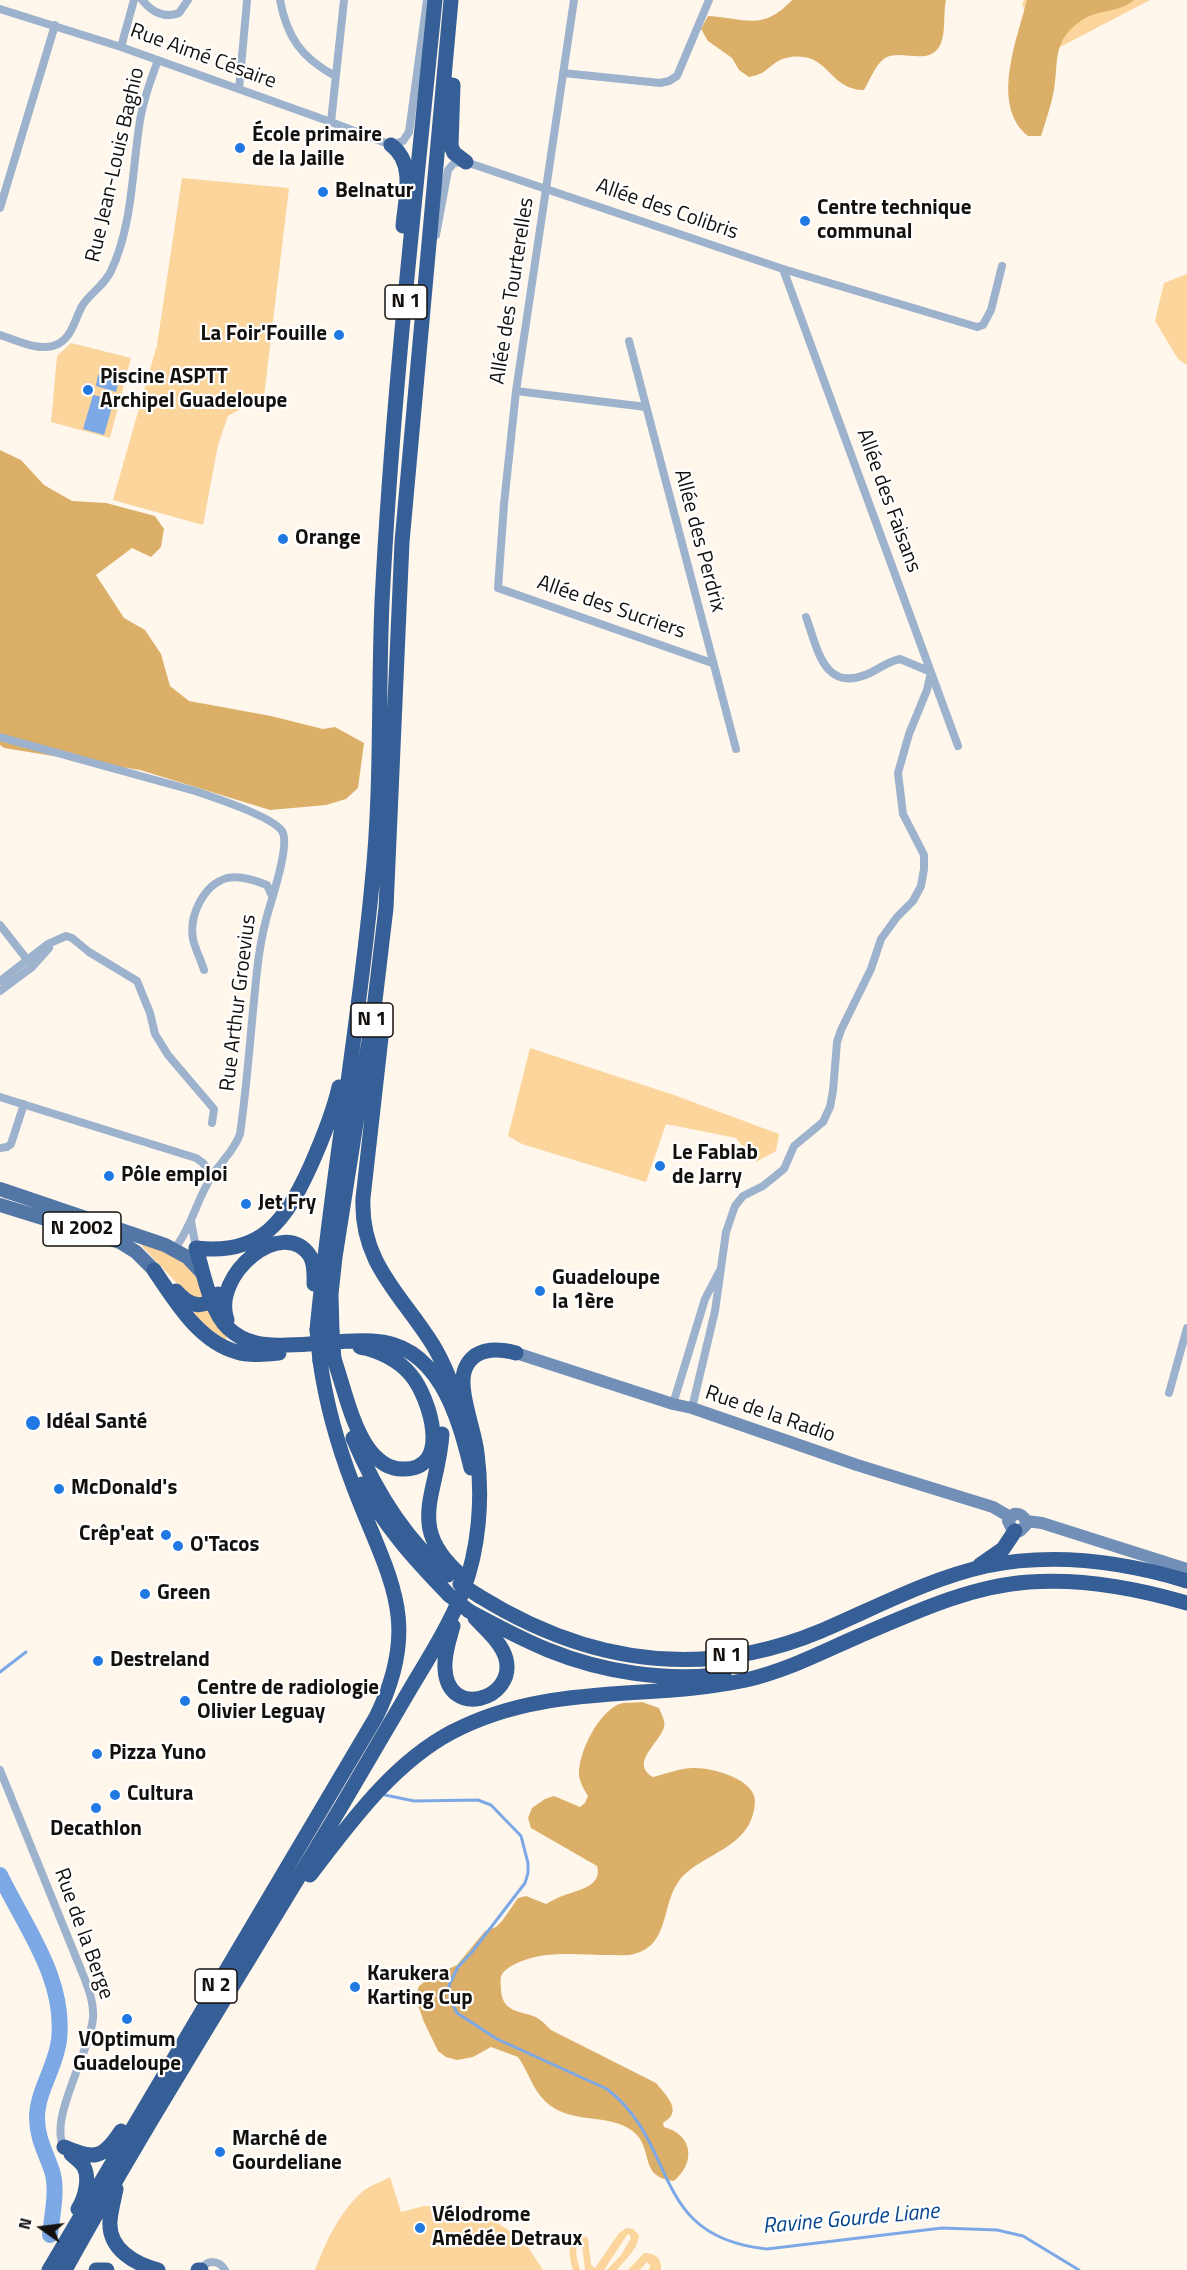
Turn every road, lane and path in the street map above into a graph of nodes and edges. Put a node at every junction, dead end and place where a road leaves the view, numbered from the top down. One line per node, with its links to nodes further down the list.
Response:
1 (134, 0): 14 (street)
2 (142, 0): 3 (street)
3 (188, 0)
4 (280, 0): 17 (street)
5 (344, 0): 17 (street)
6 (427, 0): 20 (street)
7 (435, 0): 26 (highway, N 1)
8 (453, 0): 21 (highway); 28 (highway, N 1)
9 (574, 0): 16 (street, Allée des Tourterelles)
10 (709, 0): 16 (street)
11 (248, 1): 18 (street)
12 (0, 9): 13 (street, Rue Aimé Césaire)
13 (55, 25): 14 (street, Rue Aimé Césaire); 23 (street)
14 (121, 47): 15 (street, Rue Aimé Césaire)
15 (158, 60): 18 (street, Rue Aimé Césaire); 27 (street, Rue Jean-Louis Baghio)
16 (563, 73): 22 (street, Allée des Tourterelles)
17 (336, 76): 19 (street)
18 (239, 89): 19 (street, Rue Aimé Césaire)
19 (331, 122): 20 (street, Rue Aimé Césaire)
20 (391, 146): 26 (highway)
21 (466, 162): 22 (street, Allée des Colibris); 28 (street)
22 (547, 188): 25 (street, Allée des Colibris); 30 (street, Allée des Tourterelles)
23 (0, 208)
24 (1002, 266): 25 (street, Allée des Colibris)
25 (783, 269): 35 (street, Allée des Faisans)
26 (405, 308): 42 (highway, N 1)
27 (0, 335)
28 (420, 340): 36 (highway, N 1)
29 (629, 341): 31 (street, Allée des Perdrix)
30 (516, 391): 31 (street); 32 (street, Allée des Tourterelles)
31 (646, 407): 34 (street, Allée des Perdrix)
32 (498, 588): 34 (street, Allée des Sucriers)
33 (806, 617): 35 (street)
34 (712, 663): 39 (street, Allée des Perdrix)
35 (931, 672): 38 (street, Allée des Faisans); 58 (street)
36 (396, 706): 64 (highway, N 1); 74 (highway)
37 (0, 737): 40 (street, Rue Arthur Groevius)
38 (958, 746)
39 (736, 749)
40 (272, 896): 44 (street); 51 (street, Rue Arthur Groevius)
41 (0, 925): 43 (street)
42 (364, 954): 57 (highway); 64 (highway, N 1)
43 (29, 963): 45 (street); 46 (street); 49 (street)
44 (204, 970)
45 (0, 981)
46 (0, 991)
47 (0, 1097): 48 (street)
48 (24, 1104): 50 (street); 51 (street)
49 (212, 1124)
50 (0, 1148)
51 (212, 1175): 54 (street, Rue Arthur Groevius)
52 (0, 1189): 55 (main road, N 2002)
53 (0, 1204): 59 (main road, N 2002)
54 (192, 1215): 56 (street, Rue Arthur Groevius); 57 (street)
55 (90, 1218): 56 (main road, N 2002); 61 (main road)
56 (178, 1244): 57 (main road, N 2002)
57 (196, 1248): 61 (highway)
58 (724, 1262): 70 (street); 71 (street)
59 (154, 1270): 62 (highway); 68 (highway)
60 (236, 1271): 62 (highway); 64 (highway); 65 (highway)
61 (206, 1278): 62 (highway)
62 (212, 1300): 65 (highway)
63 (1187, 1328): 69 (street)
64 (324, 1331): 68 (highway, N 1, bridge)
65 (235, 1333): 66 (highway)
66 (362, 1340): 74 (highway); 78 (highway)
67 (516, 1353): 70 (street, Rue de la Radio); 74 (highway)
68 (327, 1360): 72 (highway, N 1); 78 (highway, N 1)
69 (1169, 1393)
70 (673, 1404): 71 (street, Rue de la Radio)
71 (692, 1408): 73 (street, Rue de la Radio)
72 (333, 1422): 78 (highway, N 1); 84 (highway, N 2)
73 (1017, 1523): 75 (highway); 76 (street, Rue de la Radio)
74 (476, 1536): 78 (highway, N 2)
75 (973, 1569): 77 (highway, N 1); 78 (highway, N 1, bridge)
76 (1187, 1569)
77 (1187, 1581)
78 (458, 1588): 80 (highway, N 1, bridge); 80 (highway); 83 (highway, N 2)
79 (1187, 1603): 81 (highway, N 1)
80 (470, 1611): 81 (highway, N 1)
81 (806, 1659): 83 (highway)
82 (0, 1770): 85 (street, Rue de la Berge)
83 (276, 1917): 86 (highway, N 2)
84 (203, 2006): 85 (highway); 87 (highway, N 2)
85 (64, 2147): 87 (highway)
86 (118, 2178): 88 (highway, N 2); 91 (highway)
87 (48, 2270)
88 (65, 2270)
89 (96, 2270): 90 (highway)
90 (107, 2270)
91 (158, 2270)
92 (200, 2270): 93 (street)
93 (225, 2270)

